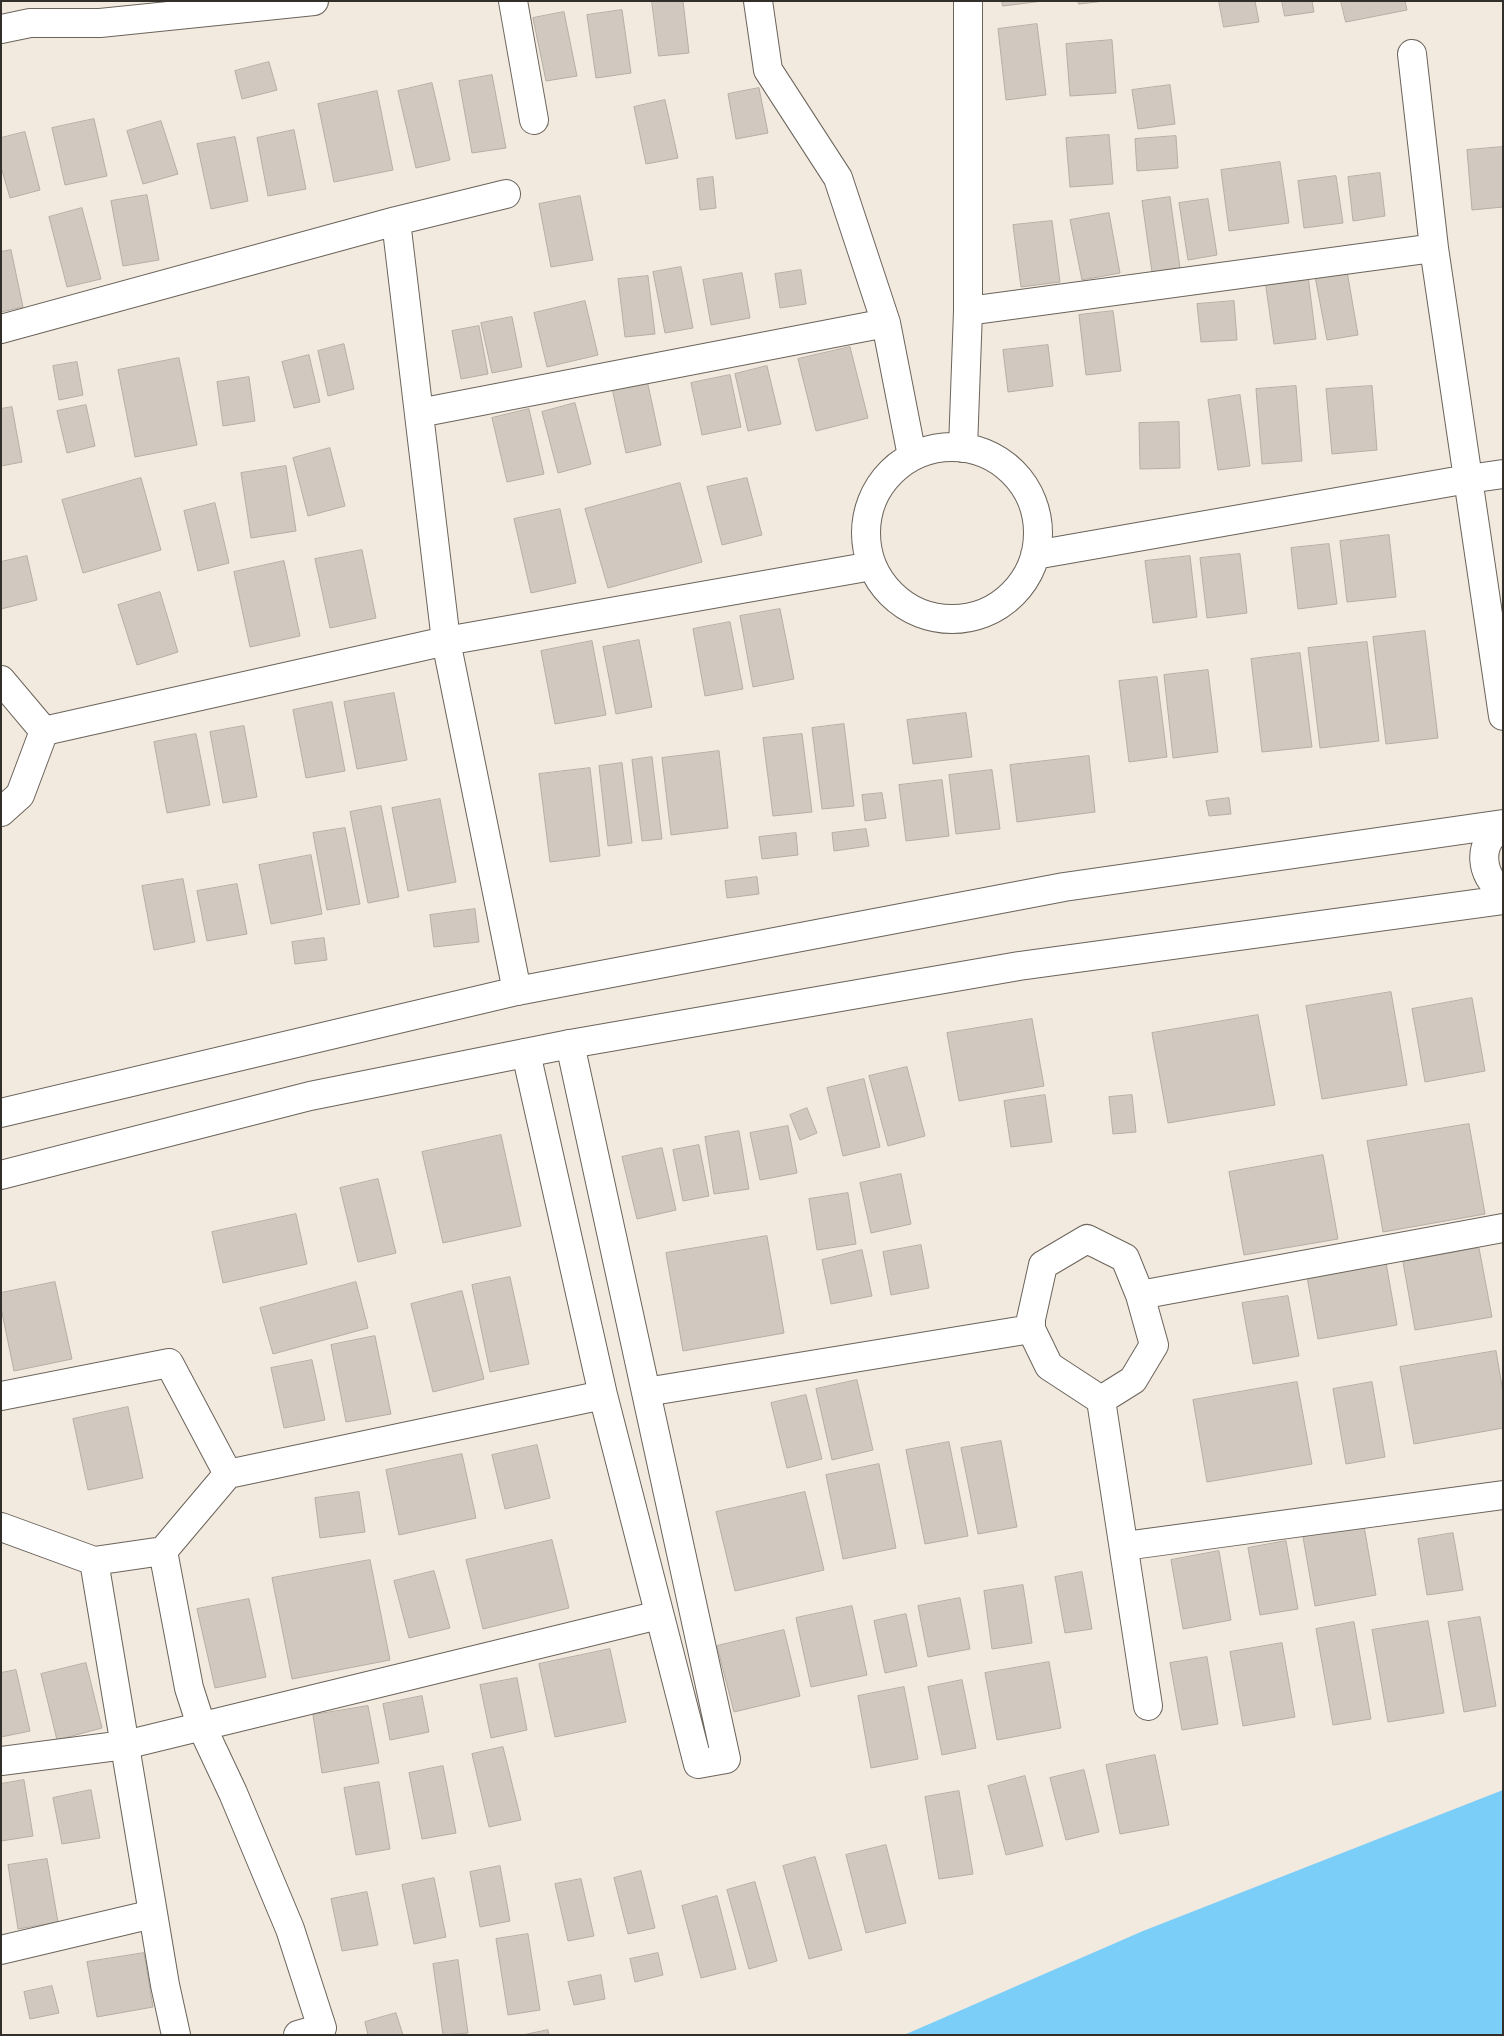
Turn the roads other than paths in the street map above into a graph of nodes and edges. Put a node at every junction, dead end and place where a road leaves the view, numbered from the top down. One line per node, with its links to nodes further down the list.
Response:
1 (314, 1): 5 (street)
2 (513, 1): 7 (street)
3 (758, 1): 12 (street)
4 (968, 1): 11 (street)
5 (1, 29)
6 (1412, 54): 10 (street)
7 (534, 120)
8 (506, 194): 9 (street)
9 (396, 221): 13 (street); 14 (street)
10 (1434, 248): 11 (street); 18 (street)
11 (968, 311): 15 (street)
12 (886, 323): 14 (street); 16 (street)
13 (1, 329)
14 (418, 414): 21 (street)
15 (963, 448): 16 (street); 19 (street)
16 (912, 456): 20 (street)
17 (1503, 474): 18 (street)
18 (1468, 479): 19 (street); 23 (street)
19 (1036, 555): 20 (street)
20 (872, 566): 21 (street)
21 (446, 641): 24 (street); 29 (street)
22 (1, 680): 24 (street)
23 (1503, 716)
24 (44, 731): 25 (street)
25 (1, 812)
26 (1503, 826): 27 (street); 29 (street)
27 (1503, 892)
28 (1503, 900): 30 (street)
29 (517, 991): 32 (street)
30 (570, 1044): 31 (street); 37 (street)
31 (526, 1052): 33 (street); 38 (street)
32 (1, 1113)
33 (1, 1175)
34 (1503, 1228): 35 (street)
35 (1140, 1295): 36 (street); 40 (street)
36 (1031, 1329): 37 (street); 40 (street)
37 (646, 1392): 47 (street)
38 (603, 1395): 41 (street); 47 (street)
39 (1, 1396): 41 (street)
40 (1100, 1400): 44 (street)
41 (228, 1474): 45 (street)
42 (1503, 1495): 44 (street)
43 (1, 1527): 46 (street)
44 (1124, 1546): 48 (street)
45 (163, 1551): 46 (street); 49 (street)
46 (94, 1561): 50 (street)
47 (660, 1615): 49 (street)
48 (1148, 1706)
49 (201, 1725): 50 (street); 55 (street)
50 (125, 1745): 51 (street); 52 (street)
51 (1, 1761)
52 (153, 1914): 53 (street); 54 (street)
53 (1, 1950)
54 (176, 2035)
55 (298, 2035)

